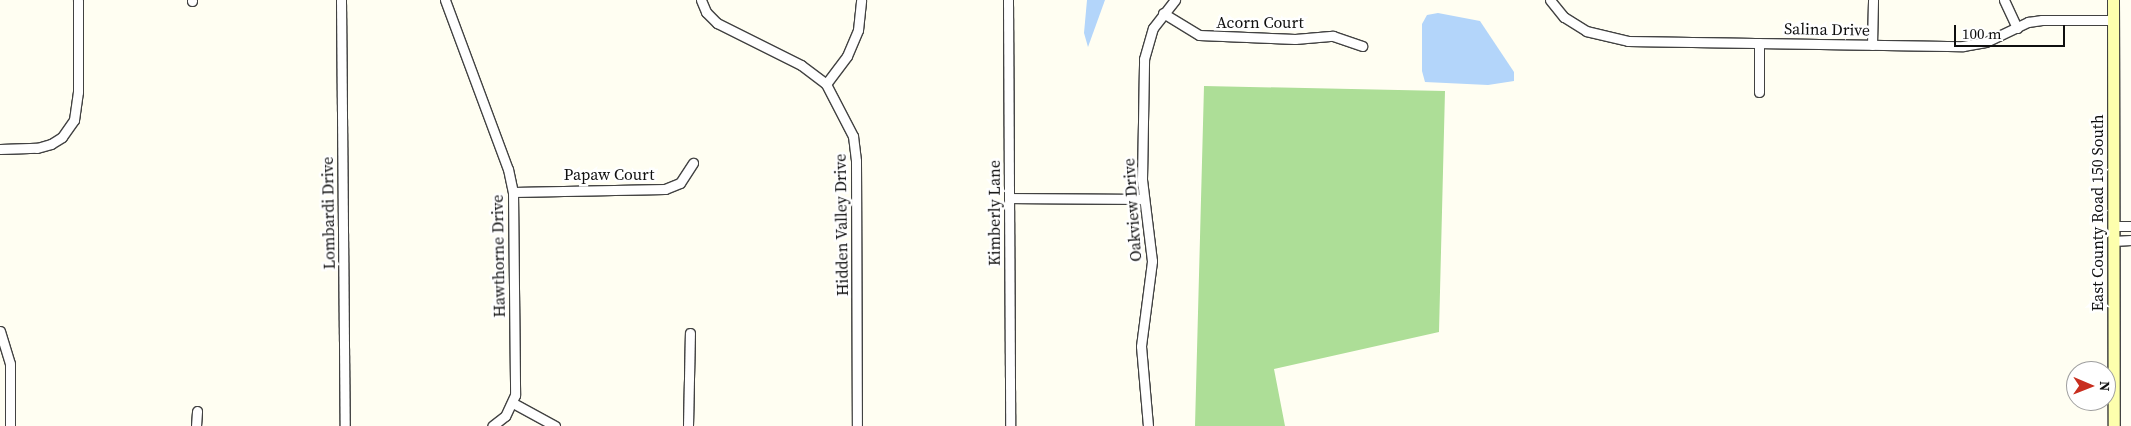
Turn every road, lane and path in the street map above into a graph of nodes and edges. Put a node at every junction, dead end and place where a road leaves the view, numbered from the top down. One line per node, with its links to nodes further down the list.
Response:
1 (78, 0): 20 (street)
2 (341, 0): 35 (street, Lombardi Drive)
3 (445, 0): 22 (street, Hawthorne Drive)
4 (701, 0): 18 (street, Hidden Valley Drive)
5 (861, 0): 18 (street)
6 (1008, 0): 23 (street, Kimberly Lane)
7 (1175, 0): 12 (street, Oakview Drive)
8 (1550, 0): 15 (street, Salina Drive)
9 (1873, 0): 16 (street)
10 (2004, 0): 14 (street)
11 (2113, 0): 13 (street, East County Road 150 South)
12 (1163, 13): 17 (street, Acorn Court); 24 (street, Oakview Drive)
13 (2113, 20): 14 (street, Salina Drive); 25 (street, East County Road 150 South)
14 (2018, 28): 16 (street, Salina Drive)
15 (1759, 43): 16 (street, Salina Drive); 19 (street)
16 (1872, 45)
17 (1362, 46)
18 (826, 84): 39 (street, Hidden Valley Drive)
19 (1759, 92)
20 (0, 149)
21 (693, 163): 22 (street, Papaw Court)
22 (513, 192): 31 (street, Hawthorne Drive)
23 (1009, 198): 24 (street); 40 (street, Kimberly Lane)
24 (1144, 199): 41 (street, Oakview Drive)
25 (2113, 226): 26 (street); 27 (street, East County Road 150 South)
26 (2131, 226)
27 (2113, 240): 28 (street); 42 (street, East County Road 150 South)
28 (2131, 240)
29 (0, 331): 33 (street)
30 (690, 334): 38 (street)
31 (512, 403): 36 (street); 37 (street)
32 (198, 410): 34 (street)
33 (10, 426)
34 (196, 426)
35 (345, 426)
36 (492, 426)
37 (555, 426)
38 (688, 426)
39 (857, 426)
40 (1010, 426)
41 (1148, 426)
42 (2114, 426)

